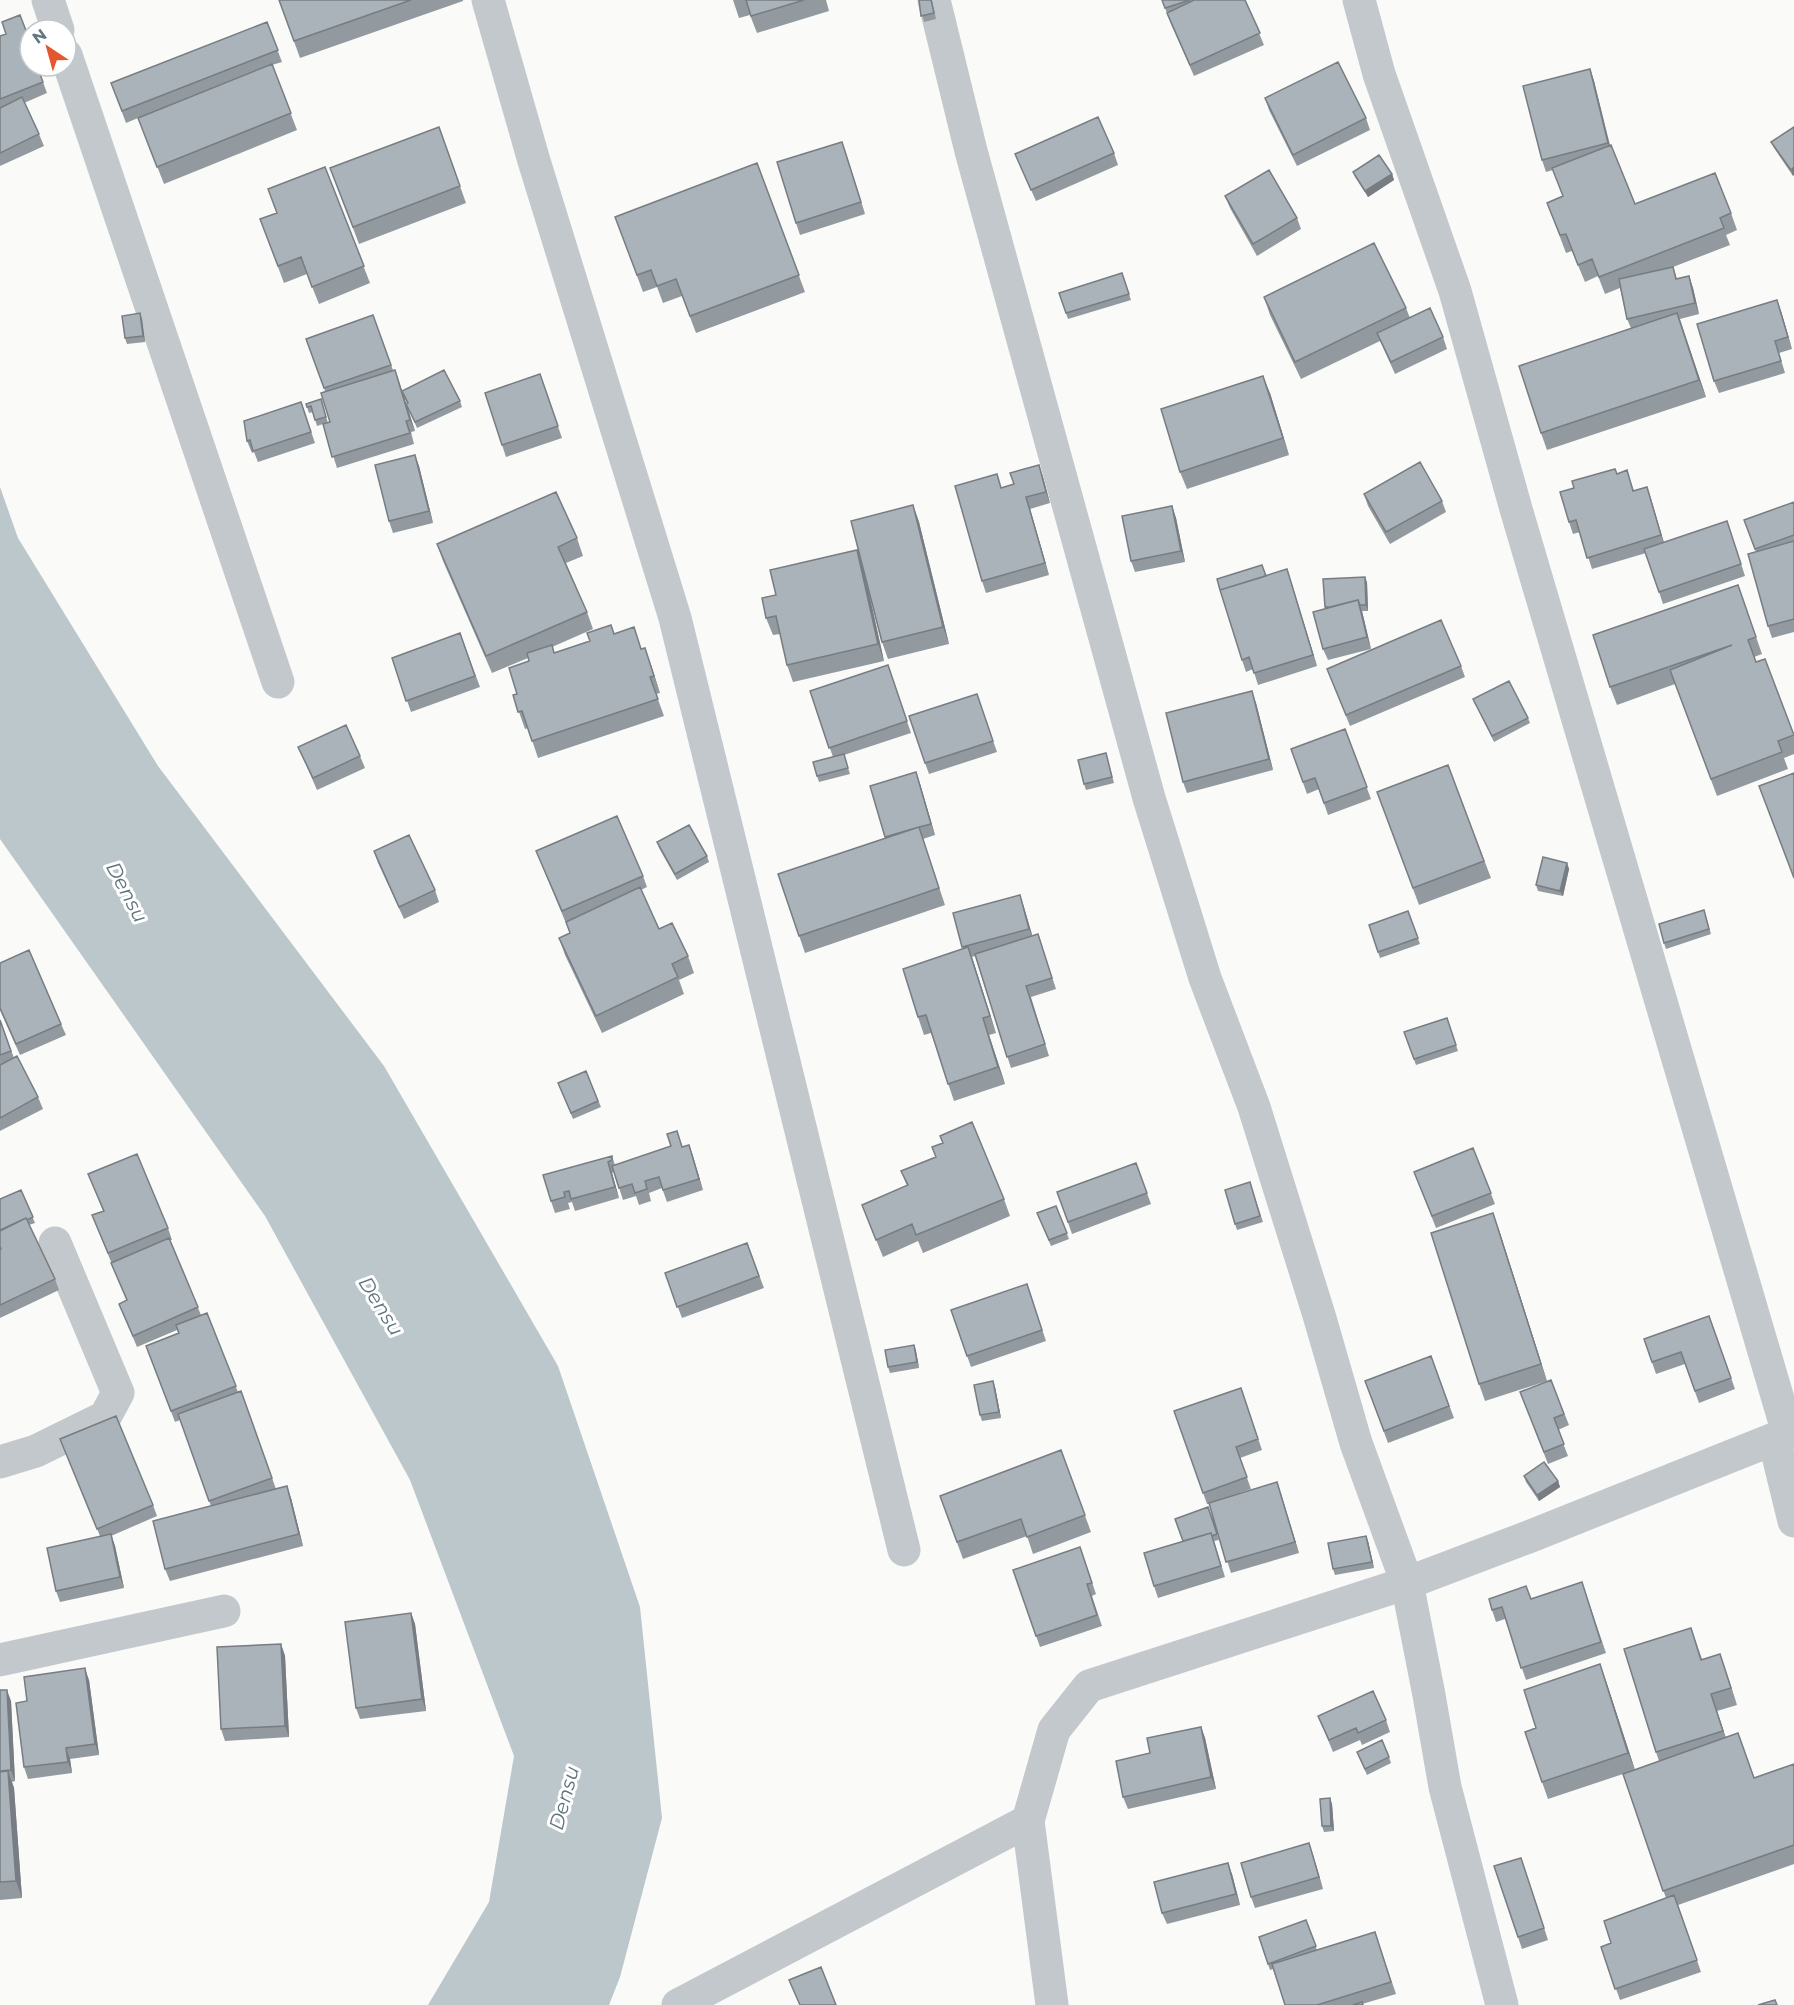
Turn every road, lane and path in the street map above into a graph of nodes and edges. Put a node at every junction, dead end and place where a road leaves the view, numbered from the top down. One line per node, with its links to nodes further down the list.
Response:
1 (48, 0): 5 (street)
2 (488, 0): 12 (street)
3 (934, 0): 13 (street)
4 (1359, 0): 9 (street)
5 (54, 18)
6 (74, 78): 7 (street)
7 (278, 682)
8 (55, 1244): 10 (street)
9 (1785, 1434): 11 (street); 13 (street)
10 (0, 1462)
11 (1794, 1521)
12 (904, 1550)
13 (1407, 1583): 16 (street); 19 (street)
14 (224, 1611): 15 (street)
15 (0, 1660)
16 (1028, 1821): 17 (street); 18 (street)
17 (678, 2005)
18 (1052, 2005)
19 (1502, 2005)

